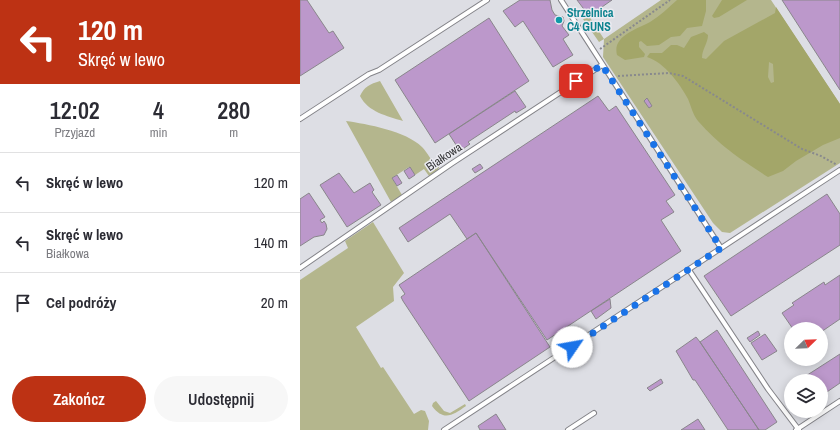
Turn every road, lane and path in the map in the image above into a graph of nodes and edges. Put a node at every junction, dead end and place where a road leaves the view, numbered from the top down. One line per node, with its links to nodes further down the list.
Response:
1 (487, 0): 7 (lane)
2 (561, 0): 4 (lane)
3 (670, 0): 4 (path)
4 (594, 53): 5 (lane)
5 (602, 65): 6 (lane); 13 (lane, Białkowa)
6 (609, 77): 8 (path); 12 (lane)
7 (300, 119)
8 (840, 166)
9 (840, 170): 11 (lane)
10 (840, 174): 11 (lane)
11 (832, 175): 12 (lane)
12 (721, 248): 14 (lane)
13 (300, 268)
14 (689, 270): 17 (lane); 18 (lane)
15 (840, 401): 17 (lane)
16 (594, 413): 19 (lane)
17 (798, 429)
18 (444, 430)
19 (568, 430)

